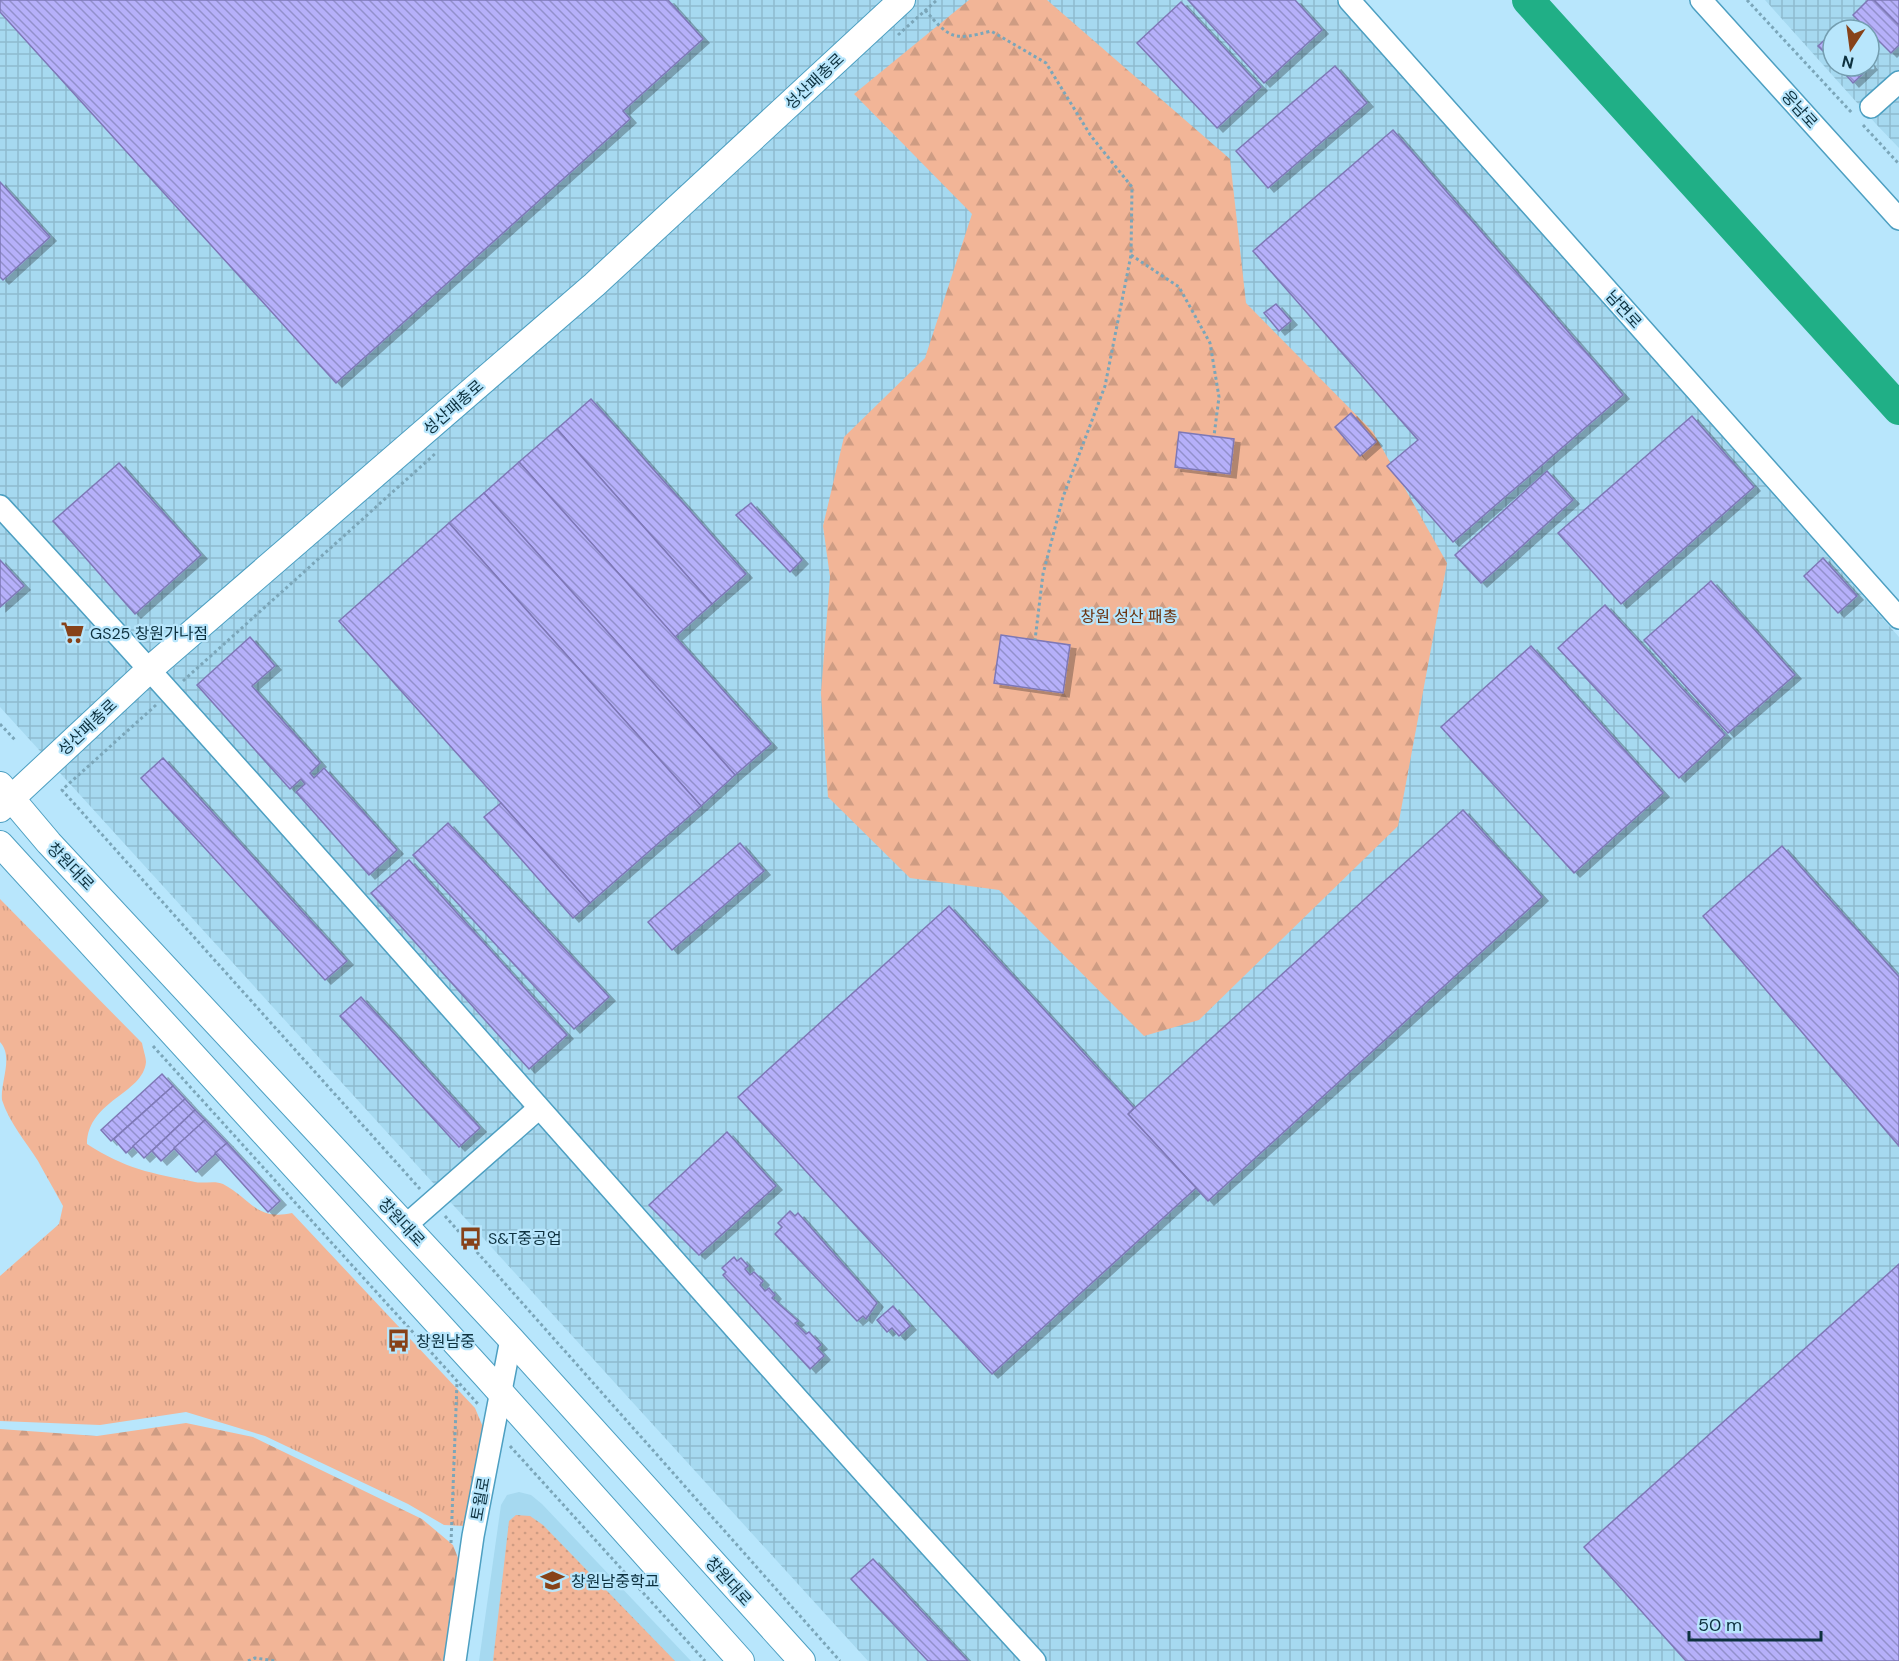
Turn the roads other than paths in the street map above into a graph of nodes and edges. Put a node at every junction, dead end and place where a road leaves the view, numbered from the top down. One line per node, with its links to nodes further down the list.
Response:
1 (1349, 0): 8 (street, 남면로)
2 (1701, 0): 6 (street, 웅남로)
3 (911, 3): 9 (main road, 성산패총로)
4 (1899, 82): 5 (street)
5 (1871, 107)
6 (1899, 219)
7 (0, 506): 9 (street)
8 (1899, 618)
9 (150, 669): 10 (main road, 성산패총로); 12 (street)
10 (4, 798): 13 (main road, 창원대로)
11 (0, 844): 15 (main road)
12 (538, 1109): 13 (street); 19 (street)
13 (405, 1226): 14 (main road, 창원대로)
14 (511, 1339): 15 (street, 토월로); 18 (main road, 창원대로)
15 (501, 1393): 16 (street, 토월로); 17 (main road)
16 (455, 1661)
17 (741, 1661)
18 (802, 1661)
19 (1035, 1661)

